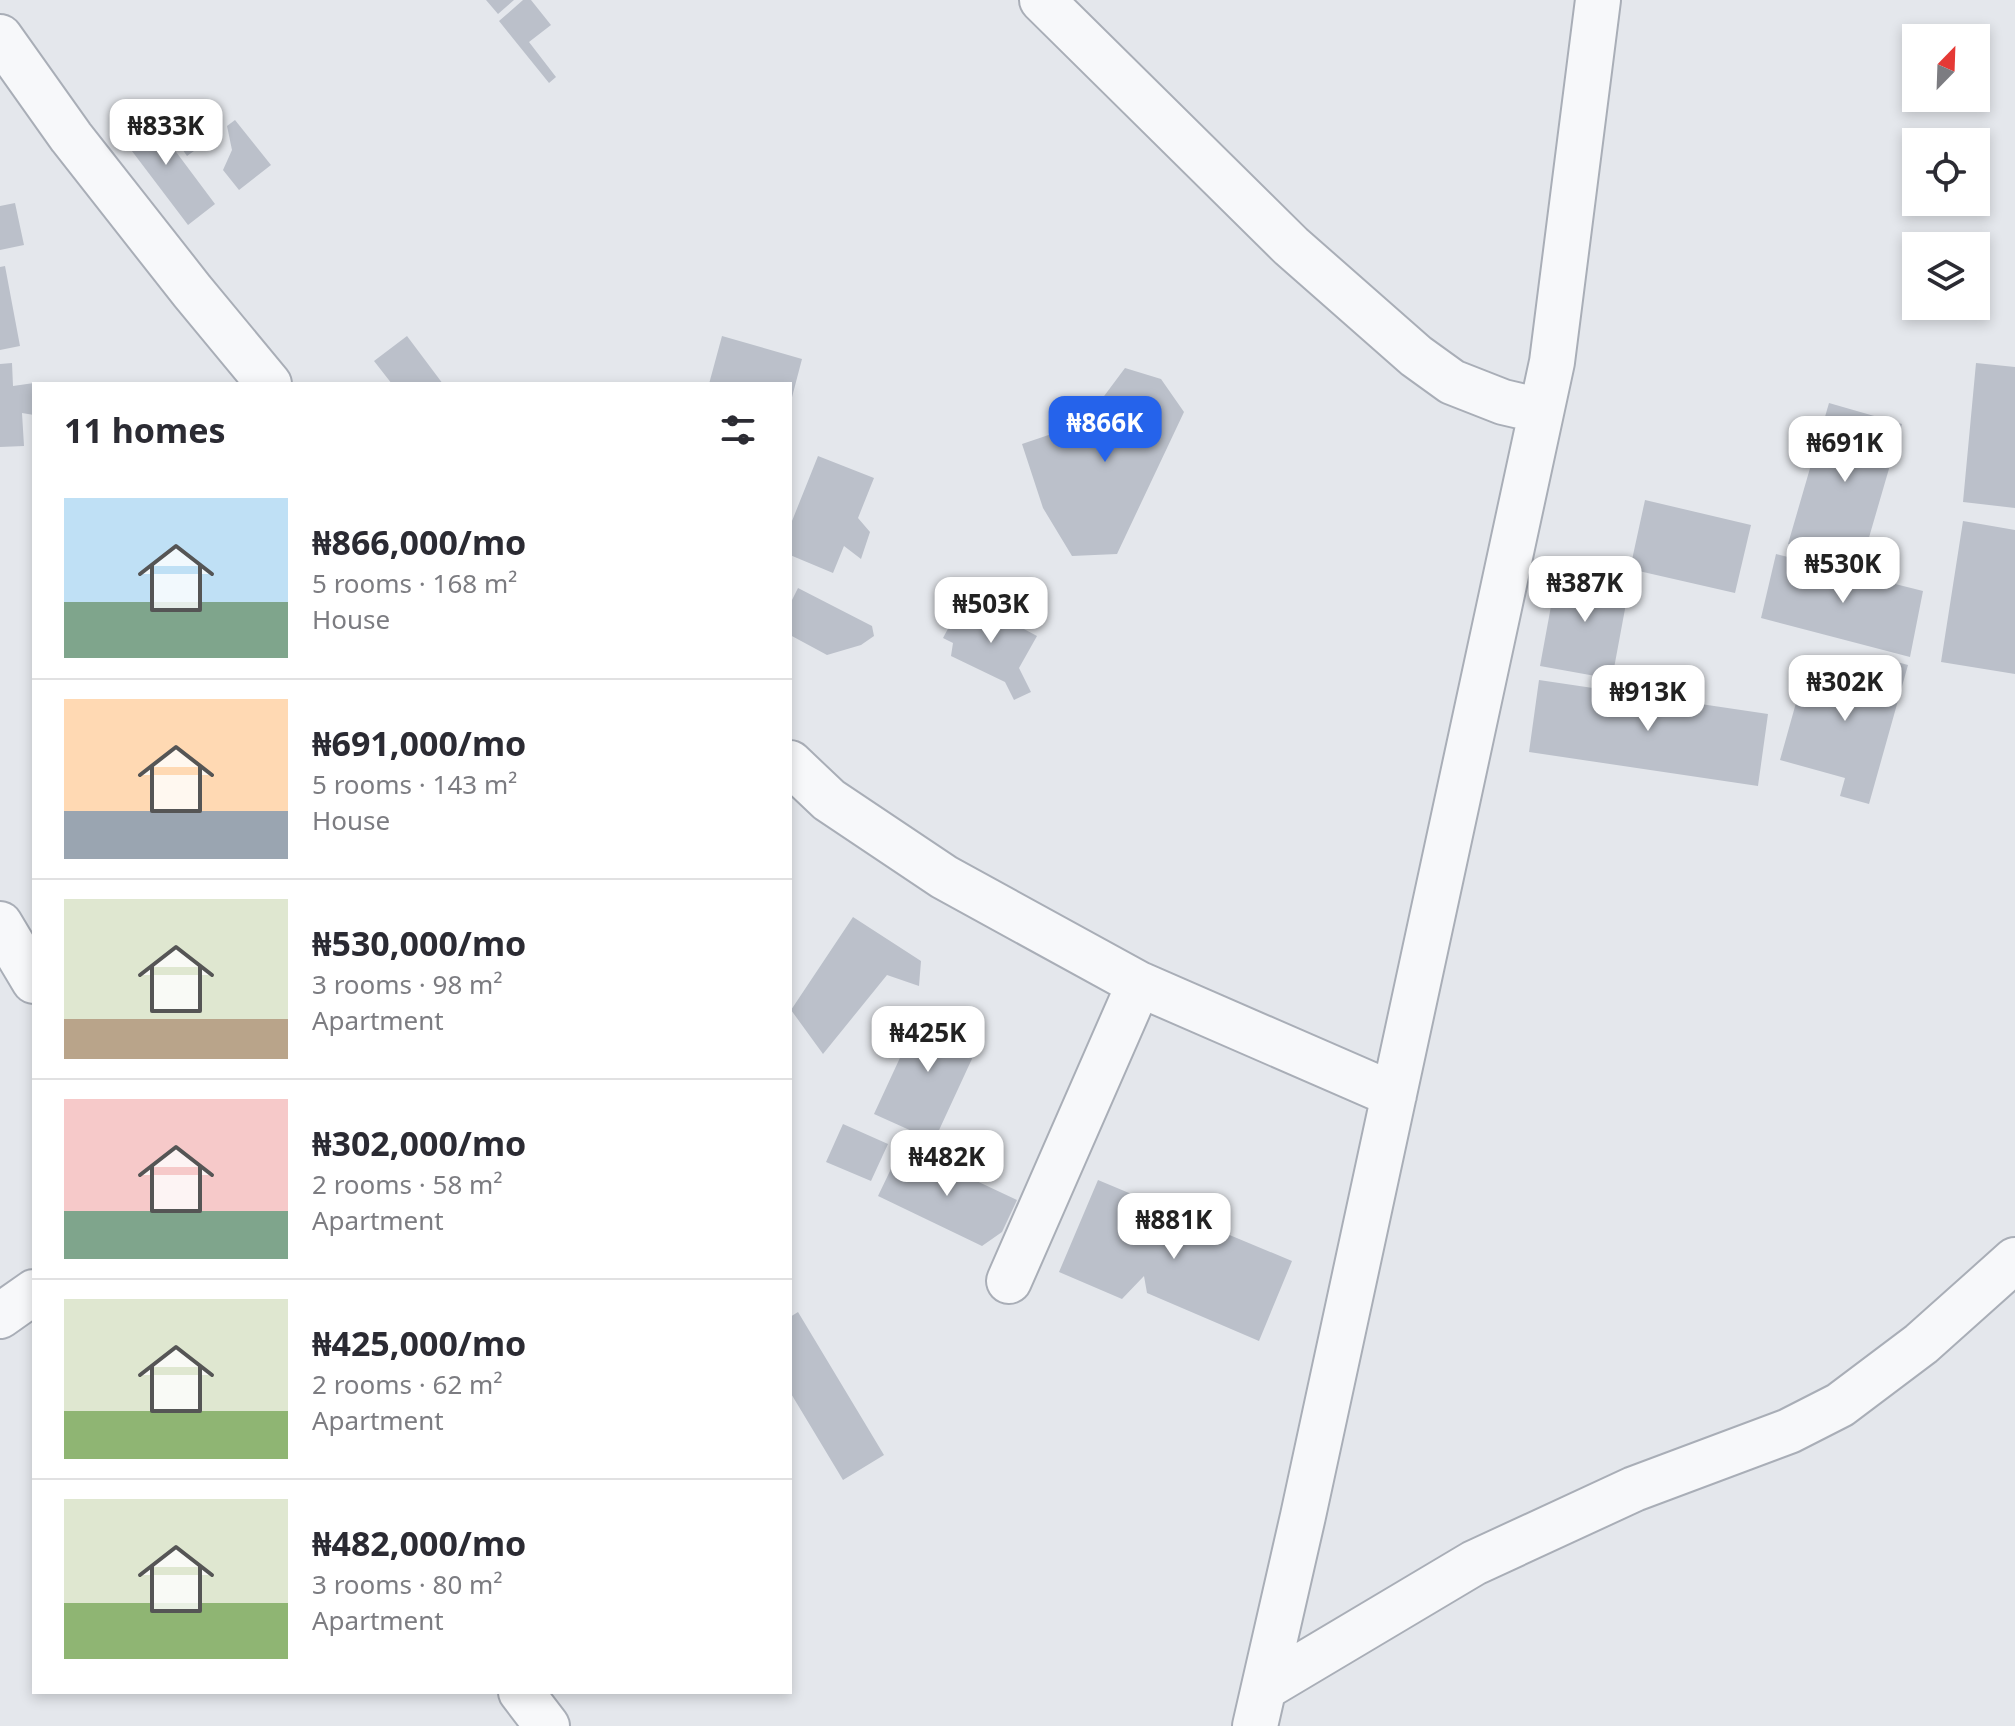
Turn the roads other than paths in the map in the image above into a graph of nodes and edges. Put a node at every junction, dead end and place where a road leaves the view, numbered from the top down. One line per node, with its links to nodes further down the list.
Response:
1 (1042, 0): 5 (street)
2 (1598, 0): 5 (street)
3 (0, 37): 4 (street)
4 (267, 382)
5 (1541, 411): 10 (street)
6 (792, 765): 9 (street)
7 (0, 924): 8 (street)
8 (32, 978)
9 (1139, 984): 10 (street); 12 (street)
10 (1394, 1095): 16 (street)
11 (2015, 1260): 16 (street)
12 (1009, 1281)
13 (32, 1293): 14 (street)
14 (0, 1316)
15 (523, 1694): 17 (street)
16 (1260, 1707)
17 (547, 1726)

